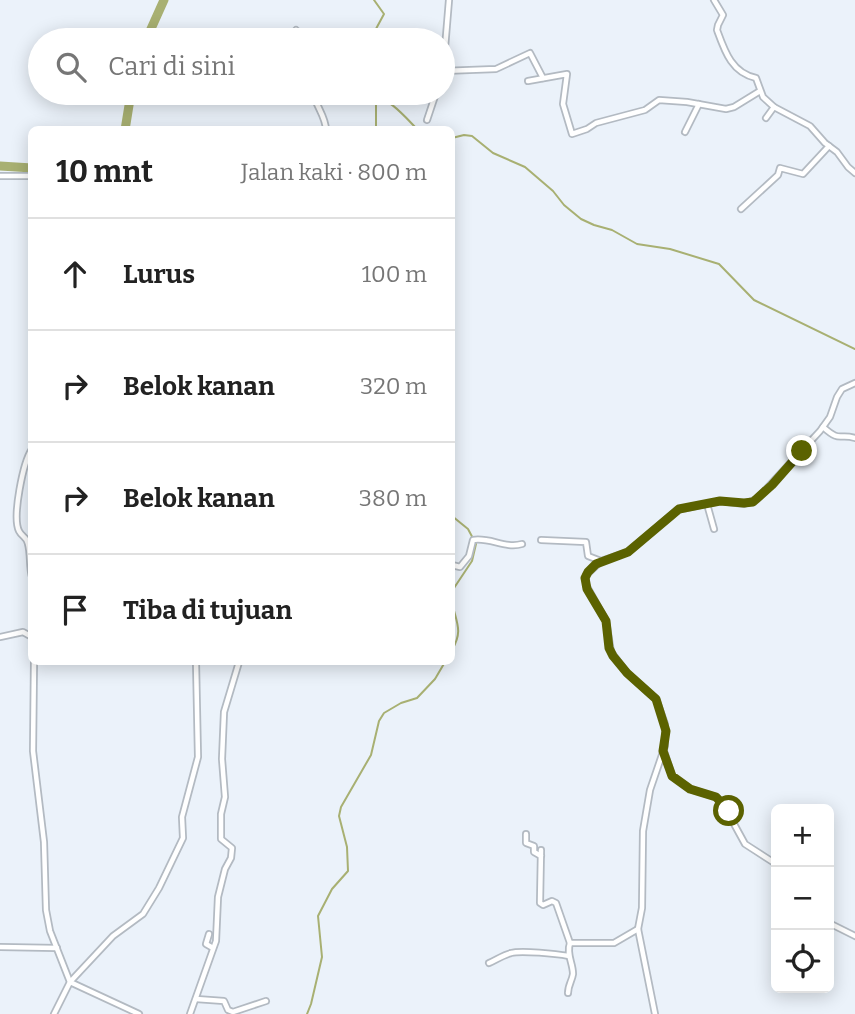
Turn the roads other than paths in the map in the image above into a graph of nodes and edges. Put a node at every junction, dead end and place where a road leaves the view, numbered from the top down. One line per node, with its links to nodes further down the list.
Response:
1 (449, 0): 3 (street)
2 (714, 0): 7 (street)
3 (447, 28)
4 (455, 71): 5 (street)
5 (543, 78): 6 (street); 8 (street)
6 (528, 81)
7 (760, 91): 8 (street); 11 (street)
8 (699, 104): 15 (street)
9 (316, 105): 14 (street)
10 (432, 105): 13 (street)
11 (774, 107): 12 (street); 16 (street)
12 (766, 118)
13 (427, 120)
14 (326, 126)
15 (685, 132)
16 (829, 146): 17 (street); 20 (street)
17 (855, 173)
18 (0, 176): 19 (street)
19 (28, 176)
20 (741, 209)
21 (855, 383): 22 (street)
22 (823, 427): 23 (street); 25 (street)
23 (855, 438)
24 (28, 455): 27 (street)
25 (707, 504): 26 (street); 30 (street)
26 (713, 529)
27 (28, 540)
28 (541, 540): 30 (street)
29 (522, 544): 31 (street)
30 (601, 561): 37 (street)
31 (455, 566)
32 (28, 635): 33 (street)
33 (0, 637)
34 (34, 665): 46 (street)
35 (196, 665): 50 (street)
36 (238, 665): 47 (street)
37 (663, 751): 39 (street); 41 (street)
38 (526, 834): 44 (street)
39 (771, 861)
40 (834, 926): 43 (street)
41 (638, 929): 44 (street); 57 (street)
42 (209, 934): 47 (street)
43 (855, 936)
44 (570, 943): 48 (street)
45 (0, 947): 46 (street)
46 (57, 948): 50 (street)
47 (213, 948): 52 (street)
48 (569, 956): 49 (street); 51 (street)
49 (489, 963)
50 (70, 982): 54 (street); 55 (street)
51 (568, 993)
52 (196, 999): 53 (street); 56 (street)
53 (266, 1001)
54 (54, 1014)
55 (139, 1014)
56 (190, 1014)
57 (655, 1014)

